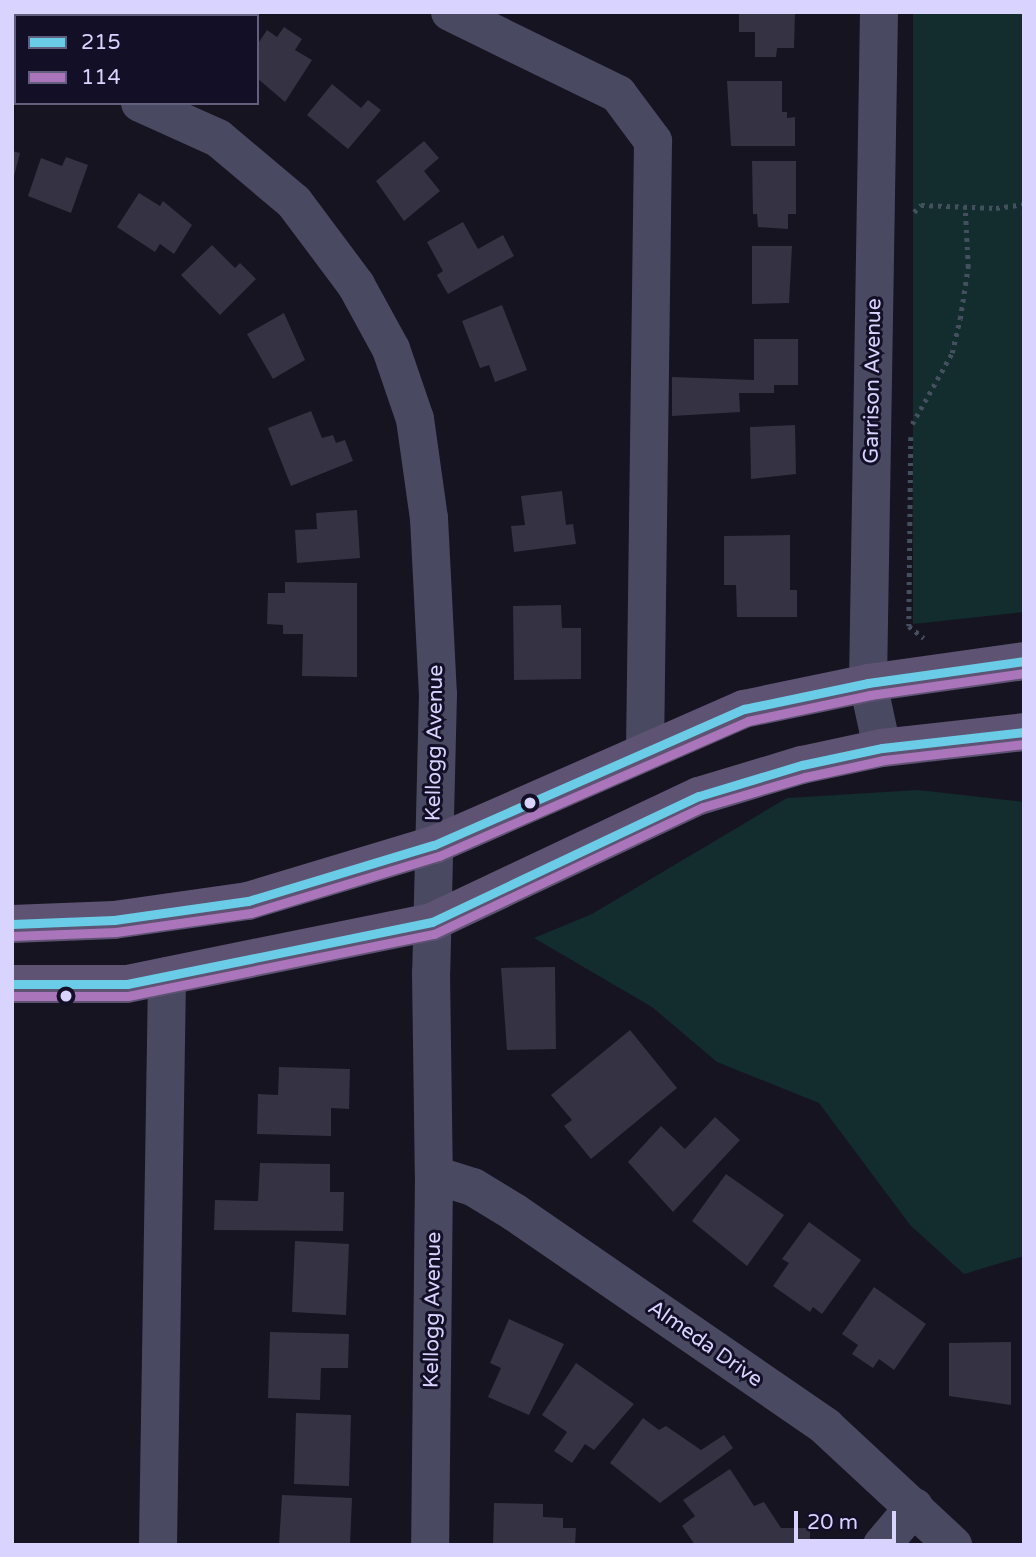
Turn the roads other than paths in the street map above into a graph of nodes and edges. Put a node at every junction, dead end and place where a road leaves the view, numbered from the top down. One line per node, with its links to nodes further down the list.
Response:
1 (450, 12): 8 (street)
2 (879, 12): 5 (street, Garrison Avenue)
3 (144, 105): 9 (street, Kellogg Avenue)
4 (1024, 661): 5 (main road)
5 (868, 683): 7 (street, Garrison Avenue); 8 (main road)
6 (1024, 732): 7 (main road)
7 (882, 748): 10 (main road)
8 (645, 751): 9 (main road)
9 (434, 845): 10 (street, Kellogg Avenue); 11 (main road)
10 (432, 922): 12 (main road); 14 (street, Kellogg Avenue)
11 (12, 925)
12 (167, 976): 13 (main road); 16 (street)
13 (12, 984)
14 (434, 1175): 15 (street, Almeda Drive); 17 (street, Kellogg Avenue)
15 (914, 1507): 18 (street); 19 (street, Almeda Drive)
16 (158, 1545)
17 (430, 1545)
18 (882, 1545)
19 (953, 1545)

